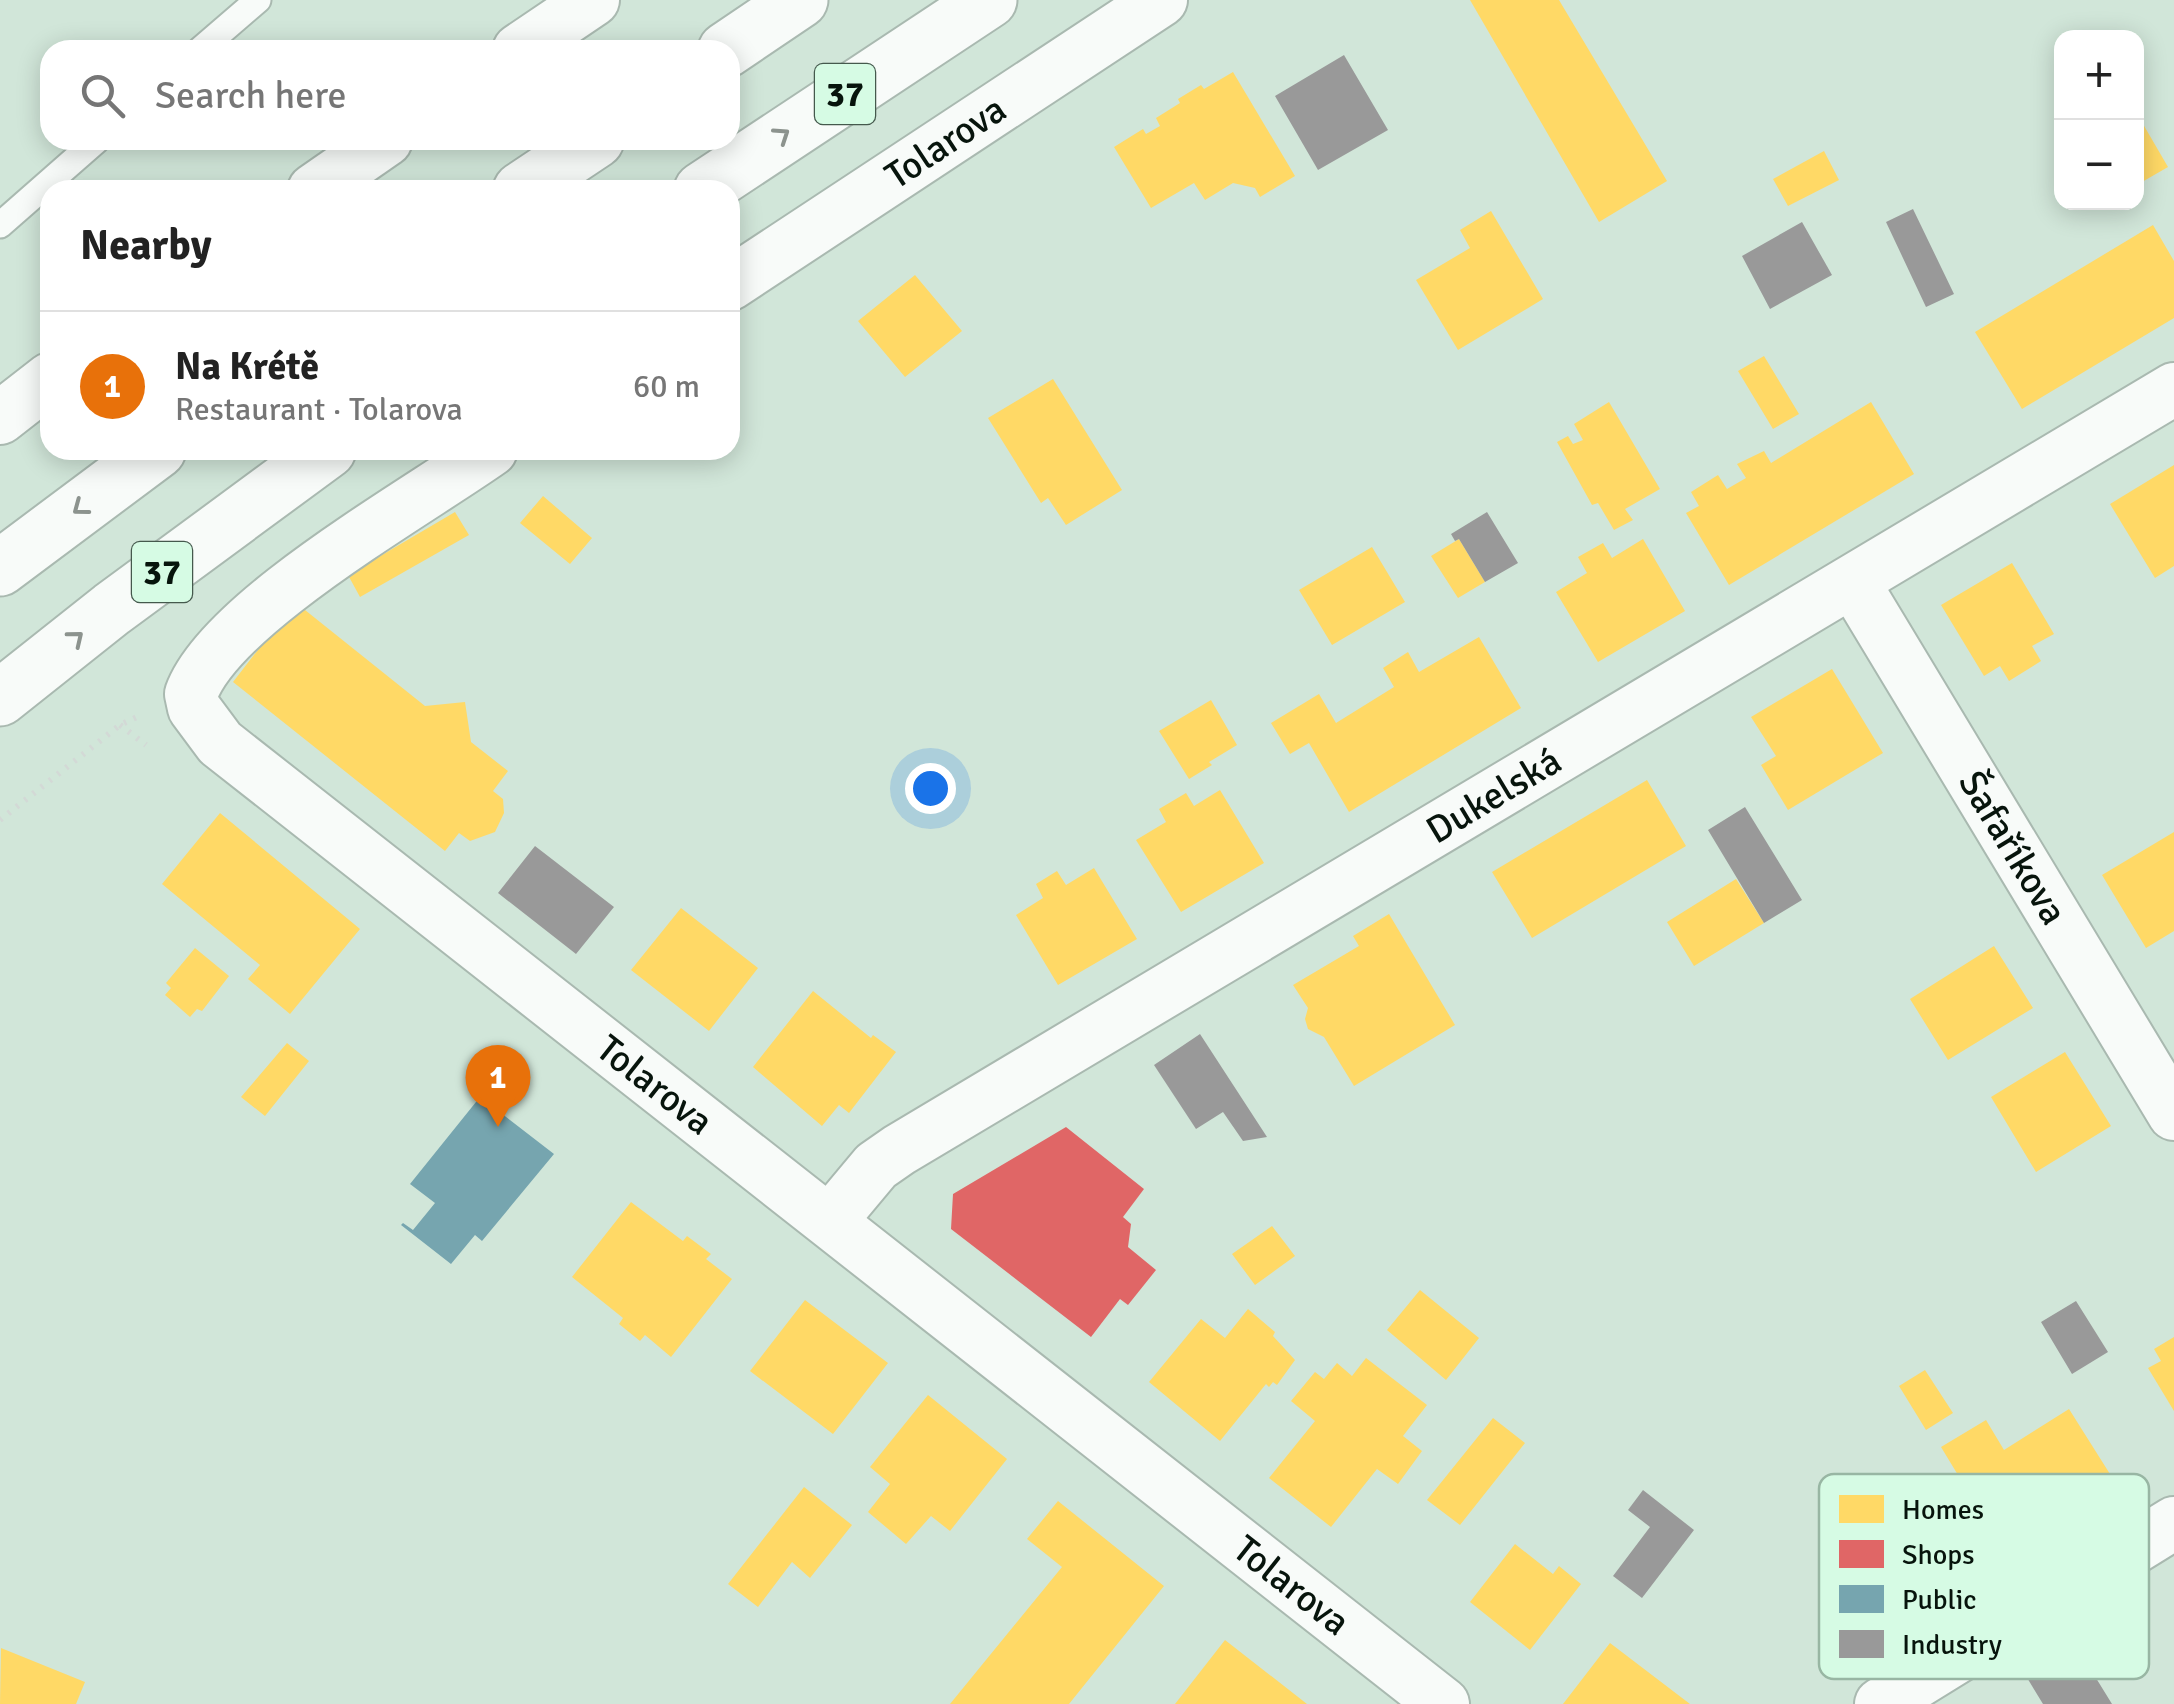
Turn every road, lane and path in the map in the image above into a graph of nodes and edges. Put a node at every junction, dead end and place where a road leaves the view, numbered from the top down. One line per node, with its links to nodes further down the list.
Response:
1 (258, 0): 6 (lane)
2 (593, 0): 7 (street)
3 (800, 0): 8 (main road)
4 (989, 0): 15 (main road, 37, one-way to 4)
5 (1162, 0): 18 (street, Tolarova)
6 (212, 40)
7 (534, 40)
8 (740, 41)
9 (86, 150): 12 (lane)
10 (372, 150): 13 (street)
11 (581, 150): 14 (main road)
12 (51, 180)
13 (328, 180)
14 (537, 180)
15 (717, 180)
16 (40, 190): 17 (lane)
17 (0, 225)
18 (740, 277)
19 (40, 387): 21 (street)
20 (2174, 390): 26 (street, Dukelská)
21 (0, 418)
22 (145, 460): 25 (main road, one-way to 25)
23 (314, 460): 28 (main road, 37, one-way to 23)
24 (476, 460): 27 (street)
25 (0, 568)
26 (1853, 582): 30 (street, Šafaříkova); 31 (street, Dukelská)
27 (191, 694): 29 (path); 31 (street, Tolarova)
28 (0, 698)
29 (0, 820)
30 (2174, 1114)
31 (830, 1220): 35 (street, Tolarova)
32 (2174, 1523): 33 (street)
33 (2149, 1538)
34 (1921, 1679): 36 (street)
35 (1442, 1704)
36 (1880, 1704)

